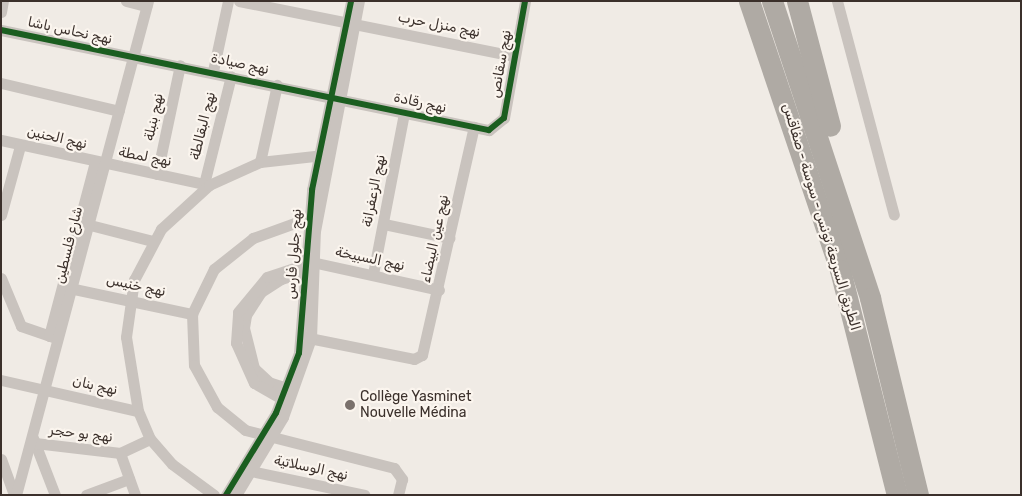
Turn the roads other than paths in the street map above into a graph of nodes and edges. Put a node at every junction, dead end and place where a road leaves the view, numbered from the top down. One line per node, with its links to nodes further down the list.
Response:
1 (4, 1): 14 (street)
2 (126, 1): 13 (street)
3 (228, 1): 21 (street)
4 (239, 1): 15 (street, نهج منزل حرب)
5 (351, 1): 15 (street, نهج جلول فارس)
6 (359, 1): 15 (street, نهج جلول فارس)
7 (525, 1): 18 (street, نهج سقانص)
8 (741, 1): 17 (highway)
9 (749, 1): 17 (highway, الطريق السريعة تونس - سوسة - صفاقس)
10 (772, 1): 75 (highway, الطريق السريعة تونس - سوسة - صفاقس)
11 (797, 1): 76 (highway)
12 (838, 1): 38 (street)
13 (147, 4): 19 (street, شارع فلسطين)
14 (1, 12)
15 (351, 23): 18 (street, نهج منزل حرب); 25 (street, نهج جلول فارس)
16 (1, 30): 19 (street, نهج نحاس باشا)
17 (765, 42): 74 (highway, الطريق السريعة تونس - سوسة - صفاقس)
18 (515, 56): 29 (street, نهج سقانص)
19 (133, 57): 20 (street, نهج صيادة); 26 (street, شارع فلسطين)
20 (180, 65): 21 (street, نهج صيادة); 35 (street, نهج بنبلة)
21 (214, 71): 22 (street, نهج صيادة)
22 (231, 76): 24 (street, نهج صيادة); 36 (street, نهج البقالطة)
23 (1, 83): 26 (street)
24 (277, 85): 25 (street, نهج صيادة); 33 (street)
25 (336, 97): 27 (street, نهج رقادة); 32 (street, نهج جلول فارس)
26 (119, 111): 34 (street, شارع فلسطين)
27 (404, 113): 28 (street, نهج رقادة); 40 (street, نهج الزعفرانة)
28 (474, 127): 29 (street, نهج رقادة); 42 (street, نهج عين البيضاء)
29 (495, 128)
30 (1, 140): 31 (street, نهج الحنين)
31 (20, 146): 34 (street, نهج الحنين); 37 (street)
32 (323, 155): 33 (street); 39 (street, نهج جلول فارس)
33 (260, 162): 36 (street)
34 (100, 163): 35 (street, نهج لمطة); 41 (street, شارع فلسطين); 51 (street)
35 (157, 174): 36 (street, نهج لمطة)
36 (206, 184): 43 (street)
37 (1, 215)
38 (894, 215)
39 (313, 216): 44 (street, نهج جلول فارس); 50 (street)
40 (384, 224): 42 (street); 45 (street, نهج الزعفرانة)
41 (90, 226): 43 (street); 47 (street, شارع فلسطين)
42 (450, 238): 48 (street, نهج عين البيضاء)
43 (153, 241): 49 (street)
44 (311, 266): 45 (street, نهج السبيخة); 52 (street, نهج جلول فارس); 54 (street); 56 (street)
45 (373, 274): 48 (street, نهج السبيخة)
46 (1, 278): 51 (street)
47 (74, 288): 49 (street, نهج خنيس); 51 (street, شارع فلسطين)
48 (439, 290): 52 (street, نهج عين البيضاء)
49 (128, 300): 50 (street, نهج خنيس); 57 (street)
50 (192, 314): 59 (street)
51 (54, 337): 55 (street, شارع فلسطين)
52 (307, 337): 54 (street, نهج جلول فارس); 59 (street, نهج جلول فارس)
53 (1, 380): 55 (street, نهج بنان)
54 (287, 388): 56 (street, نهج جلول فارس)
55 (46, 391): 57 (street, نهج بنان); 60 (street, شارع فلسطين)
56 (282, 399): 59 (street, نهج جلول فارس)
57 (138, 411): 58 (street)
58 (150, 439): 61 (street, نهج بو حجر); 69 (street)
59 (266, 439): 63 (street, نهج جلول فارس); 70 (street, نهج جلول فارس); 73 (street)
60 (34, 441): 61 (street, نهج بو حجر); 65 (street, شارع فلسطين); 66 (street)
61 (120, 454): 64 (street)
62 (1, 459): 65 (street)
63 (251, 471): 71 (street, نهج جلول فارس); 72 (street, نهج الوسلاتية)
64 (129, 479): 67 (street); 68 (street)
65 (15, 495)
66 (55, 495)
67 (86, 495)
68 (135, 495)
69 (214, 495)
70 (226, 495)
71 (236, 495)
72 (365, 495)
73 (398, 495)
74 (897, 495)
75 (918, 495)
76 (923, 495)

